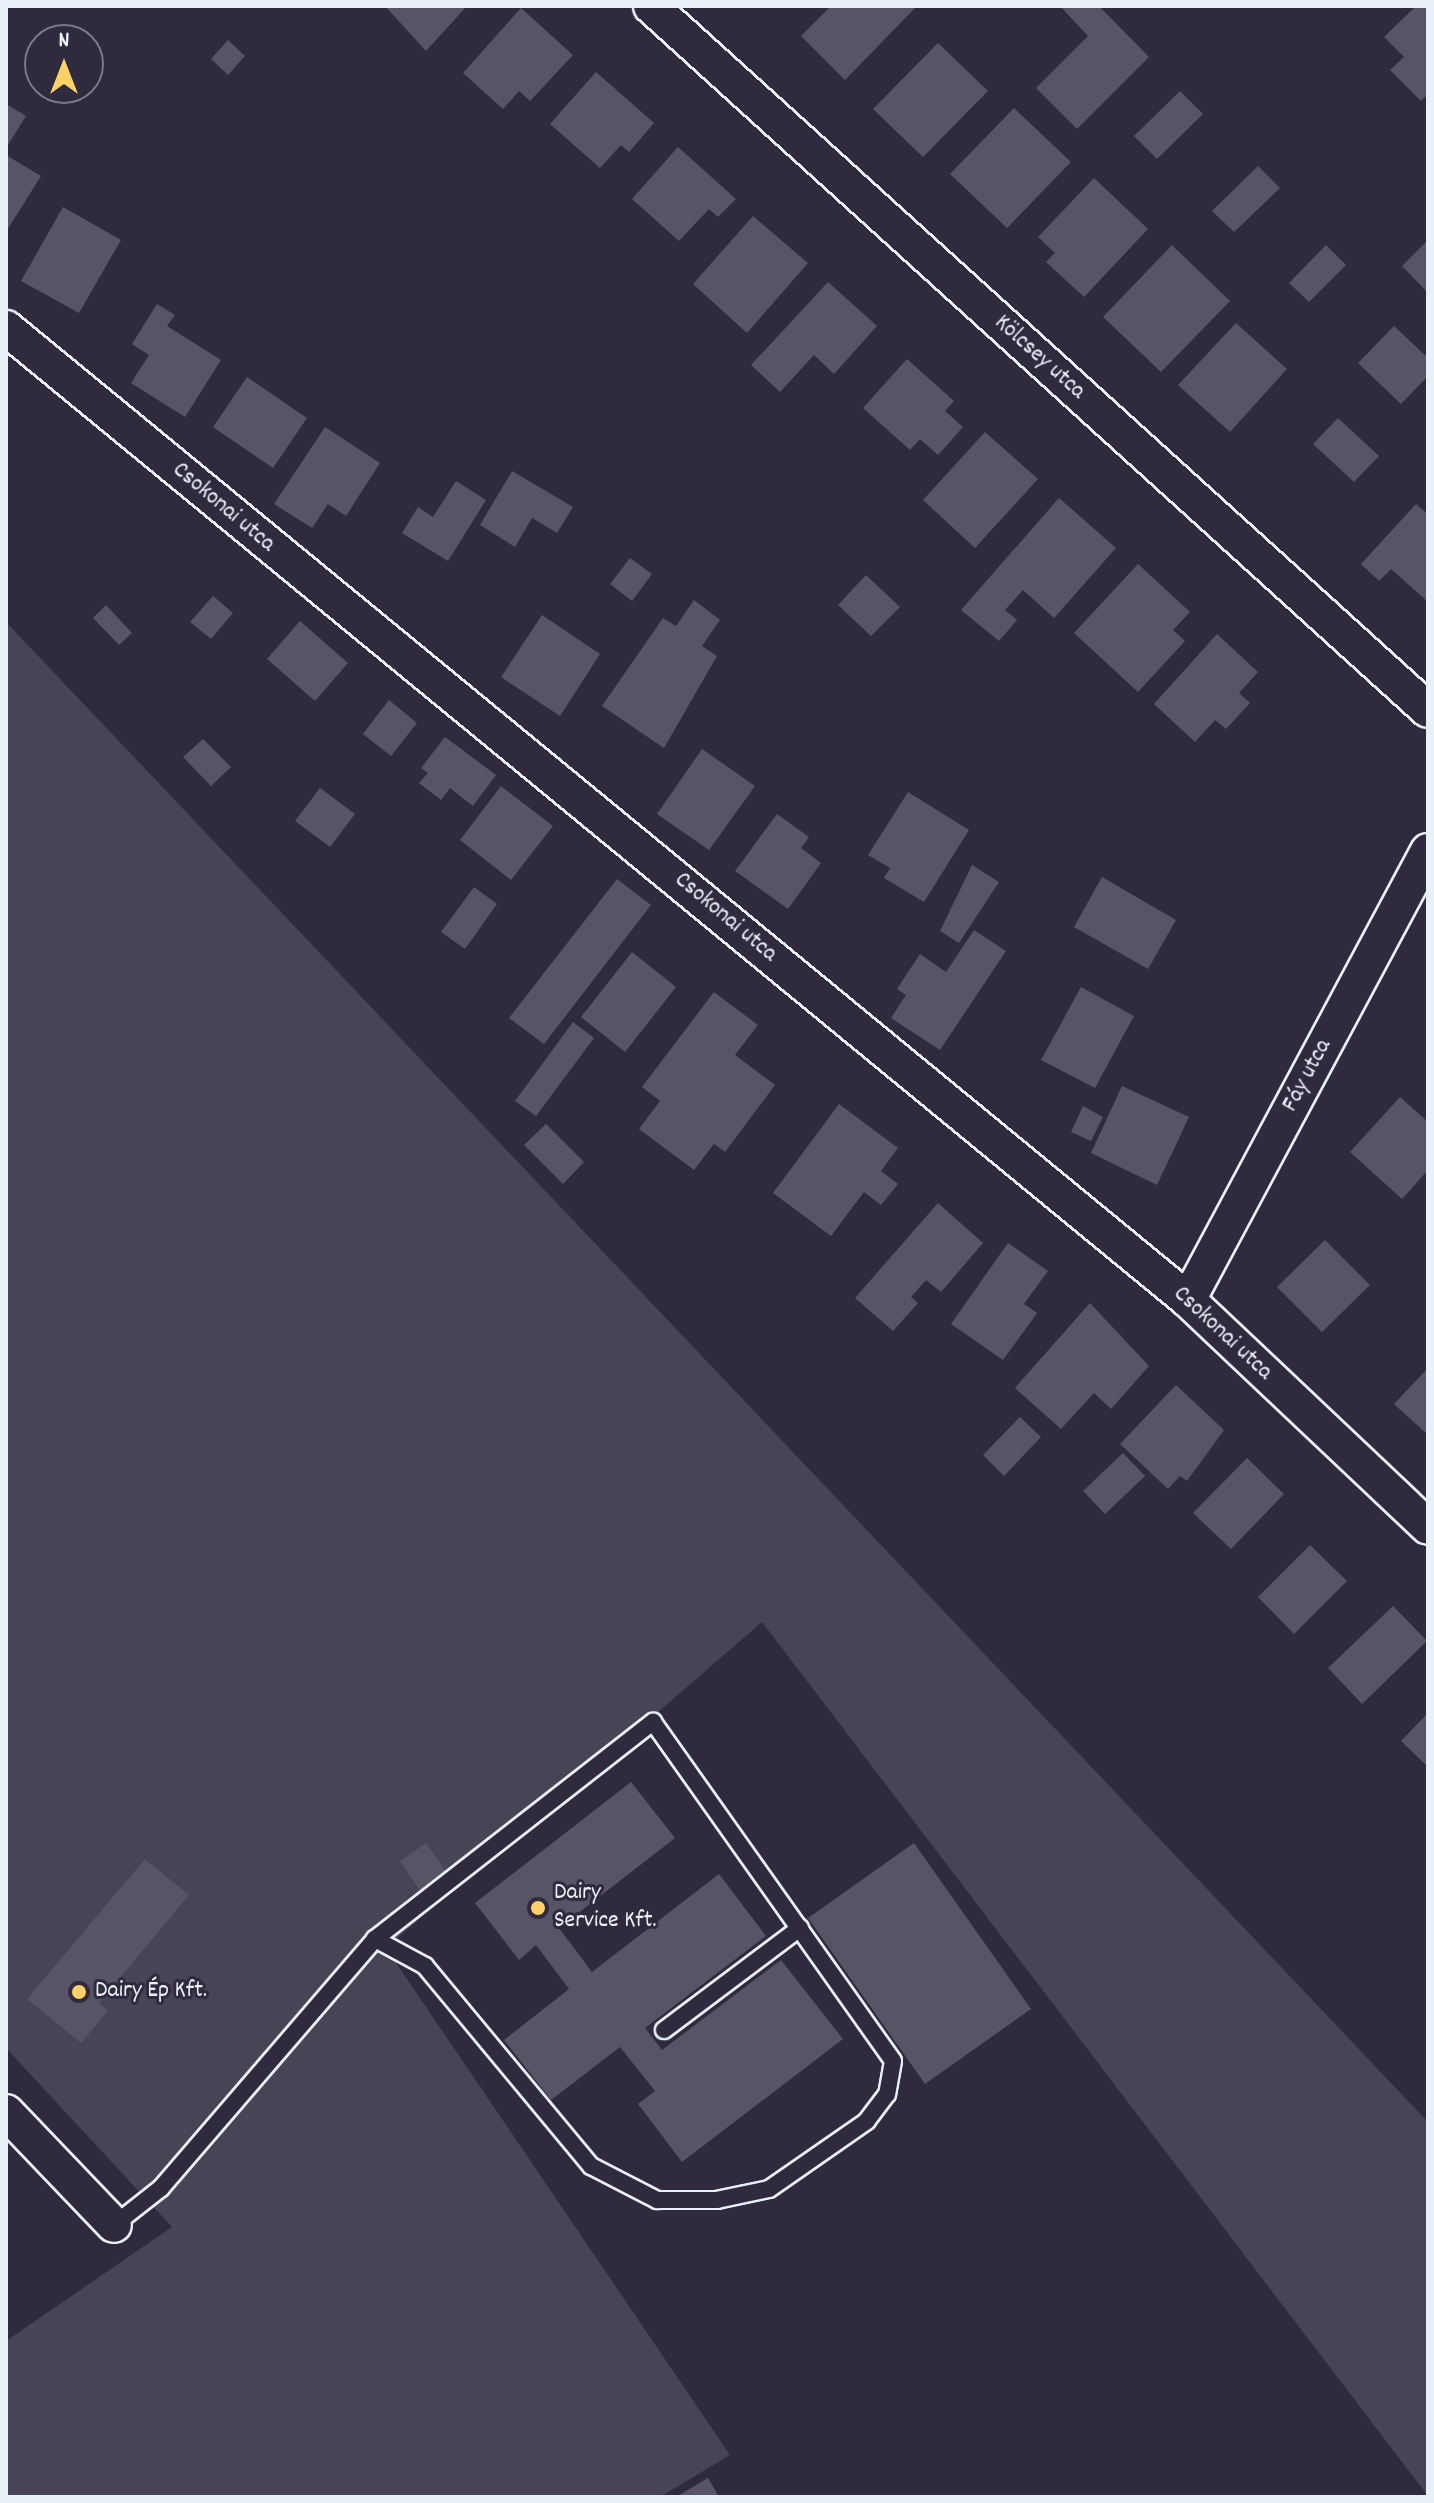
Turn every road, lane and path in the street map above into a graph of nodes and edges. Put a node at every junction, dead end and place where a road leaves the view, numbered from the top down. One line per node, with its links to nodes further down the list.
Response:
1 (651, 6): 3 (street, Kölcsey utca)
2 (6, 328): 5 (street, Csokonai utca)
3 (1428, 710)
4 (1428, 851): 5 (street, Fáy utca)
5 (1188, 1300): 6 (street, Csokonai utca)
6 (1428, 1527)
7 (800, 1928): 8 (lane); 8 (lane); 9 (lane)
8 (375, 1939): 11 (lane)
9 (664, 2030)
10 (6, 2112): 11 (street)
11 (114, 2225)

